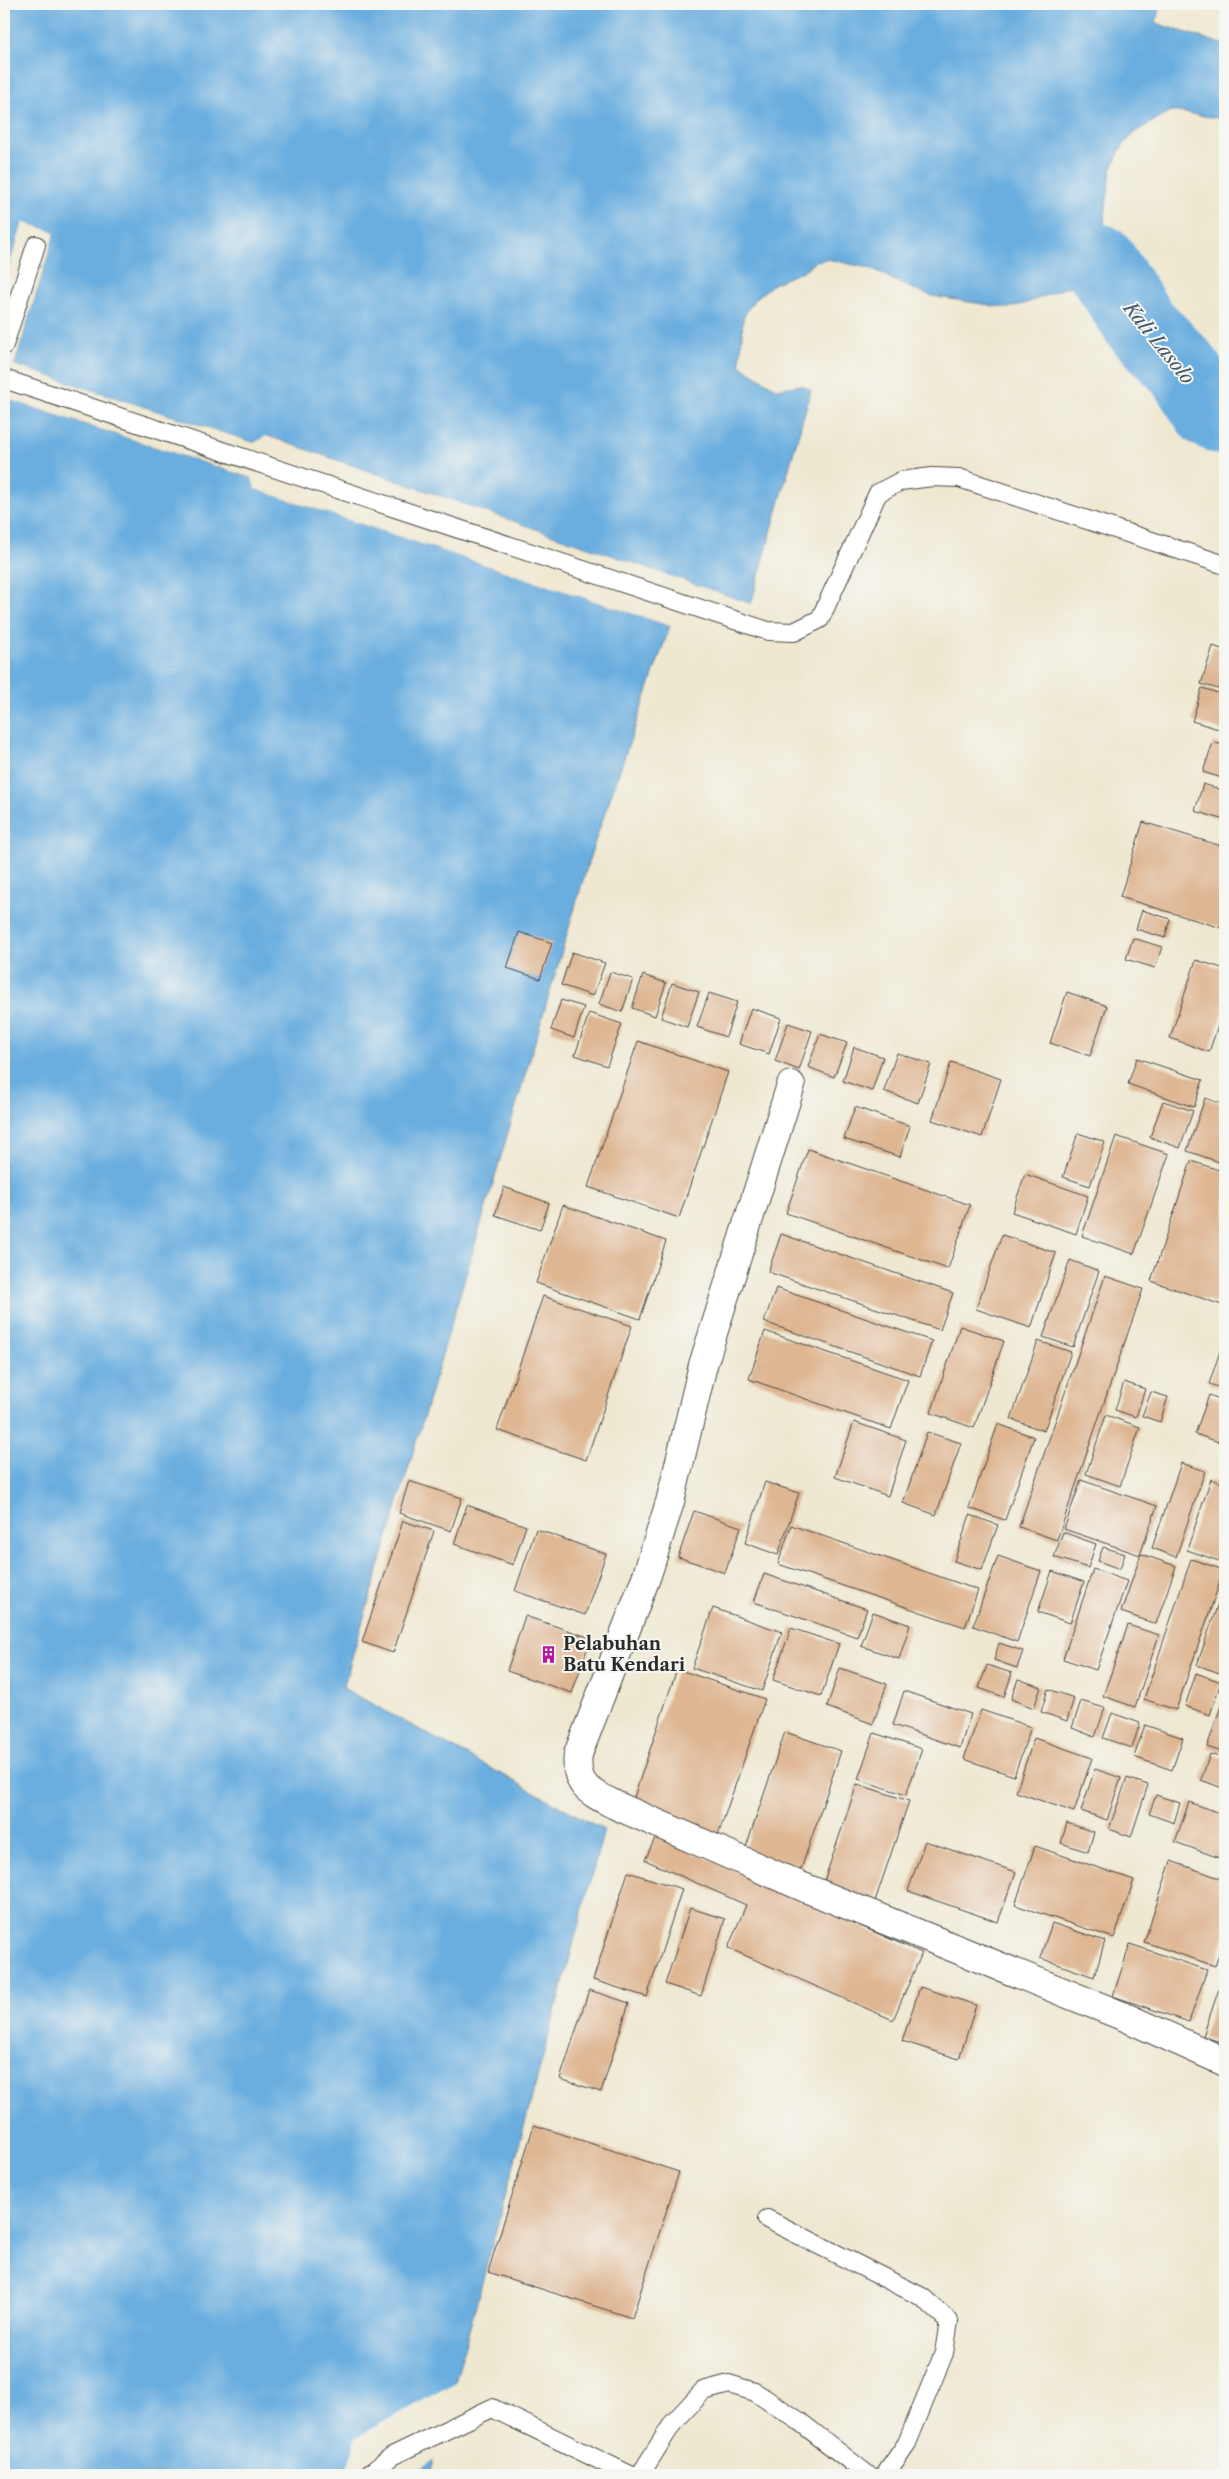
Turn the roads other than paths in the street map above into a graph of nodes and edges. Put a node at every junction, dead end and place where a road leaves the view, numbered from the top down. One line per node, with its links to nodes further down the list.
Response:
1 (36, 245): 2 (lane)
2 (4, 345)
3 (4, 379): 4 (lane)
4 (1225, 565)
5 (791, 1085): 6 (street)
6 (1225, 2062)
7 (767, 2219): 12 (lane)
8 (368, 2475): 9 (lane)
9 (630, 2475)
10 (640, 2475): 11 (lane)
11 (868, 2475)
12 (885, 2475)

